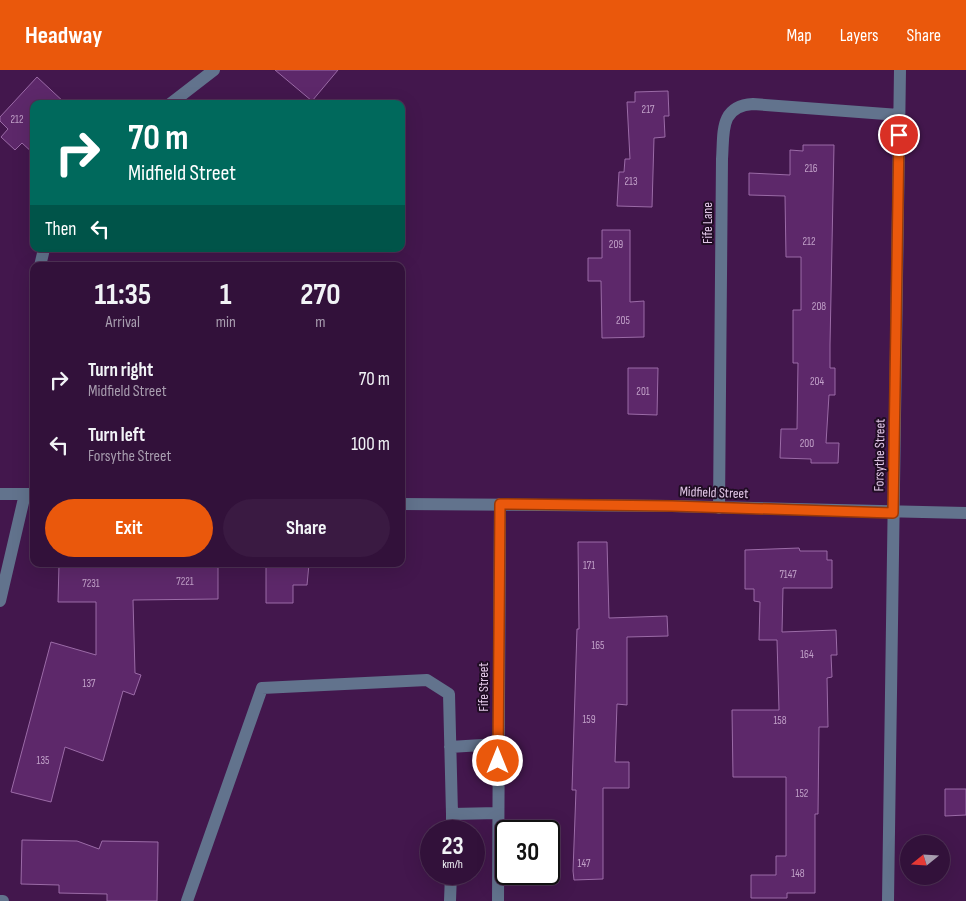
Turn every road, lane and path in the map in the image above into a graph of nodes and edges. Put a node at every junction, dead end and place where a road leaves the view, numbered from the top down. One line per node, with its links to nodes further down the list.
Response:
1 (214, 70): 3 (street)
2 (900, 70): 4 (street, Forsythe Street)
3 (175, 100)
4 (899, 115): 9 (street, Fife Lane); 10 (street, Forsythe Street)
5 (0, 494): 6 (street)
6 (29, 494): 12 (street)
7 (405, 504): 8 (street, Midfield Street)
8 (500, 504): 9 (street, Midfield Street); 13 (street, Fife Street)
9 (719, 508): 10 (street, Midfield Street)
10 (893, 513): 11 (street, Midfield Street); 22 (street, Forsythe Street)
11 (966, 513)
12 (0, 601)
13 (498, 744): 14 (street); 15 (street, Fife Street)
14 (450, 747): 16 (street); 19 (street)
15 (498, 813): 16 (street); 21 (street, Fife Street)
16 (452, 814): 17 (street)
17 (452, 820)
18 (451, 885): 20 (street)
19 (187, 901)
20 (450, 901)
21 (498, 901)
22 (888, 901)

